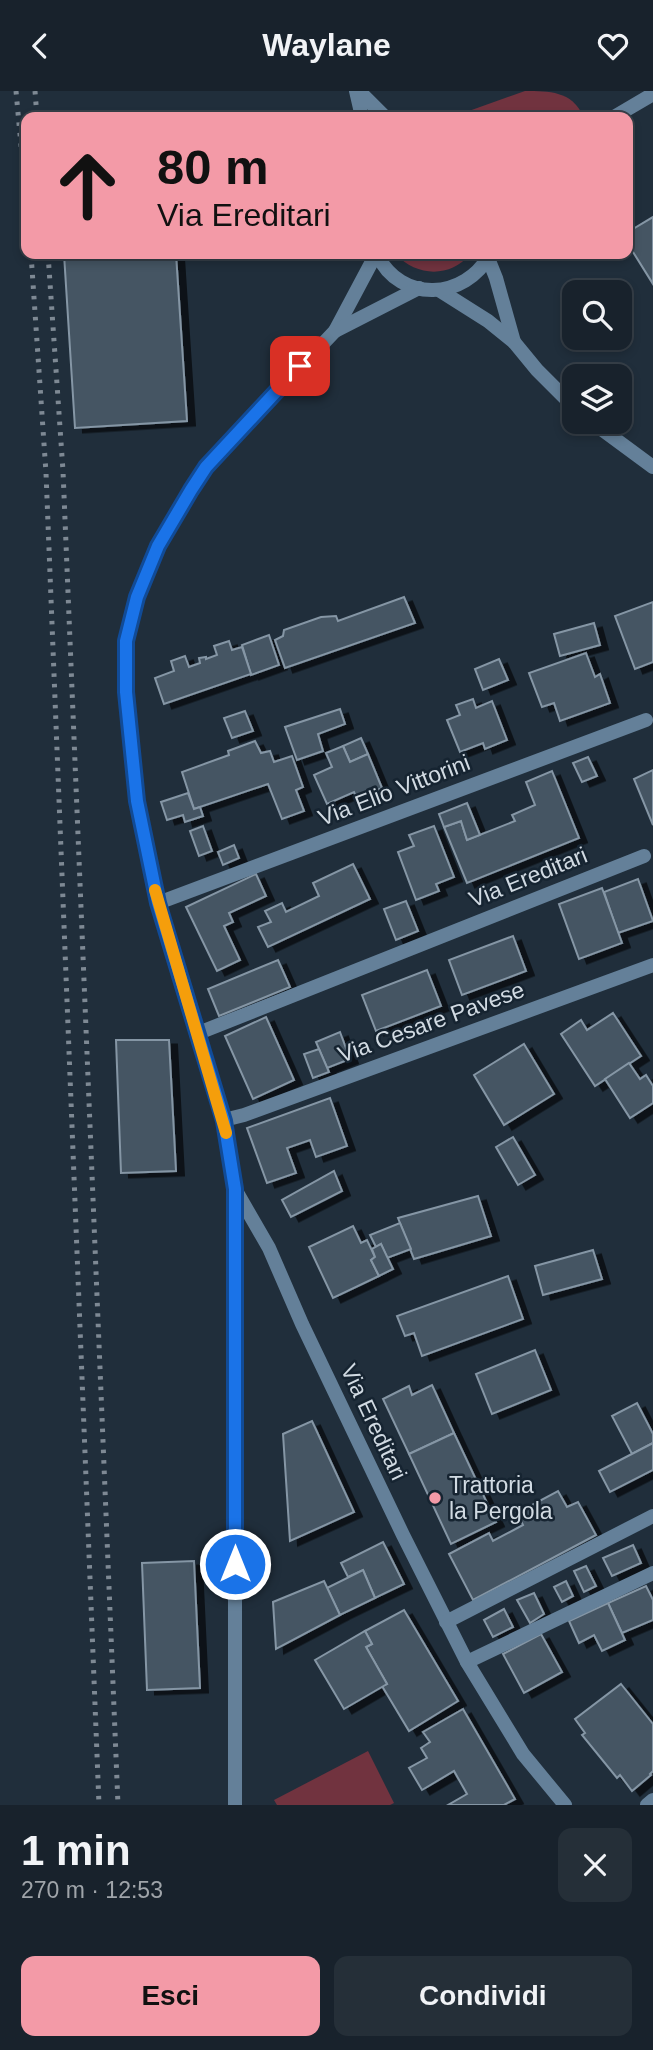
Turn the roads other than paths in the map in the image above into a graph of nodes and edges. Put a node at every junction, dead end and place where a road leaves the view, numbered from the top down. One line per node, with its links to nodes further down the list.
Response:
1 (357, 91): 3 (street); 4 (street)
2 (653, 94): 5 (street)
3 (361, 112)
4 (380, 112)
5 (622, 112)
6 (374, 259): 12 (street, Via Ereditari)
7 (380, 259): 10 (street, Via Ereditari)
8 (487, 259): 11 (street, Via Ereditari)
9 (490, 259): 13 (street)
10 (419, 288): 11 (street, Via Ereditari); 12 (street, Via Ereditari)
11 (439, 290): 13 (street)
12 (335, 331): 19 (street, Via Ereditari)
13 (514, 342): 14 (street)
14 (562, 395)
15 (608, 434): 16 (street)
16 (653, 467)
17 (646, 720): 19 (street, Via Elio Vittorini)
18 (644, 856): 21 (street, Via Ereditari)
19 (158, 903): 21 (street, Via Ereditari)
20 (653, 965): 22 (street, Via Cesare Pavese)
21 (196, 1034): 22 (street, Via Ereditari)
22 (224, 1121): 23 (street, Via Ereditari)
23 (235, 1189): 26 (street, Via Ereditari); 29 (street)
24 (653, 1516): 26 (street)
25 (653, 1573): 27 (street)
26 (446, 1622): 27 (street, Via Ereditari)
27 (467, 1662): 30 (street, Via Ereditari)
28 (653, 1800): 31 (street)
29 (235, 1805)
30 (565, 1805)
31 (647, 1805)

